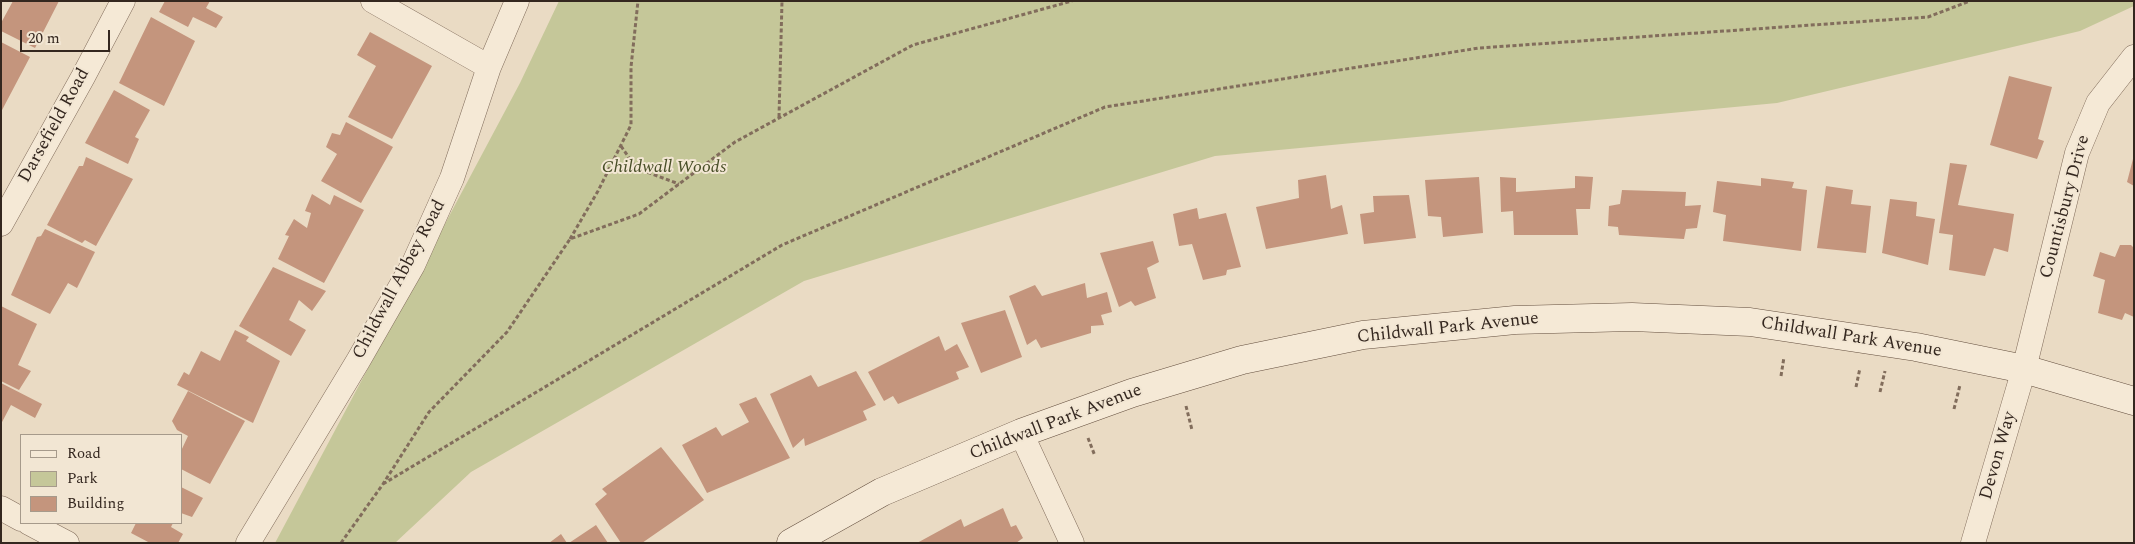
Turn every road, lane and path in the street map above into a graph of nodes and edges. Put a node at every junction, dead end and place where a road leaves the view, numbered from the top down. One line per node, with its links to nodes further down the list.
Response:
1 (123, 1): 13 (street, Darsefield Road)
2 (373, 1): 9 (street)
3 (516, 1): 9 (street, Childwall Abbey Road)
4 (638, 1): 11 (path)
5 (782, 1): 10 (path)
6 (1072, 1): 10 (path)
7 (1970, 1): 18 (path)
8 (2134, 57): 15 (street, Countisbury Drive)
9 (489, 68): 23 (street, Childwall Abbey Road)
10 (779, 118): 12 (path)
11 (621, 145): 12 (path); 14 (path)
12 (679, 184): 14 (path)
13 (1, 224)
14 (570, 239): 18 (path)
15 (2024, 369): 16 (street, Childwall Park Avenue); 17 (street, Childwall Park Avenue); 27 (street, Devon Way)
16 (2134, 401)
17 (1021, 433): 25 (street, Childwall Park Avenue); 26 (street)
18 (383, 484): 24 (path)
19 (1, 508): 20 (street)
20 (20, 518)
21 (31, 524): 22 (street)
22 (67, 543)
23 (248, 543)
24 (341, 543)
25 (792, 543)
26 (1072, 543)
27 (1974, 543)

